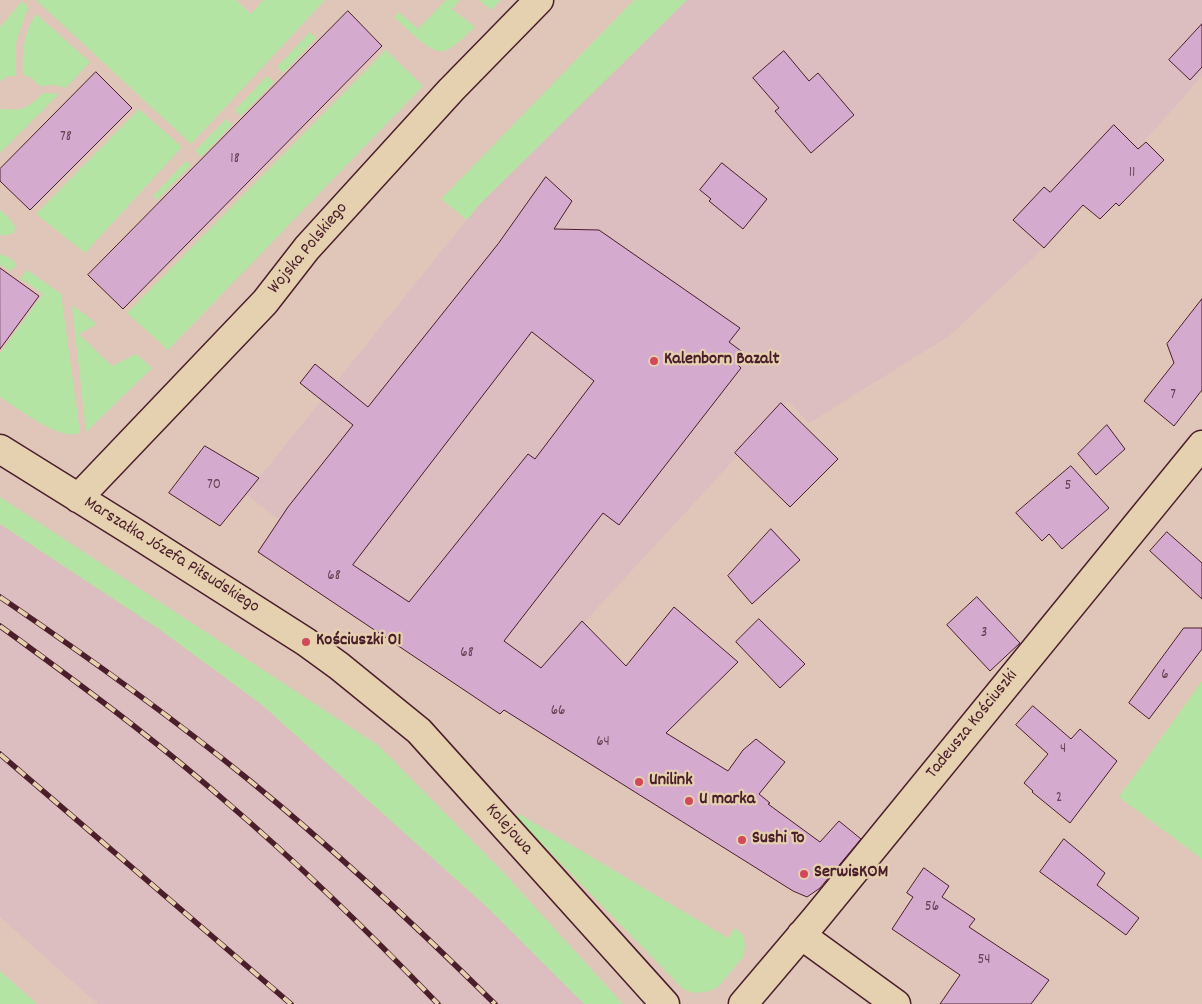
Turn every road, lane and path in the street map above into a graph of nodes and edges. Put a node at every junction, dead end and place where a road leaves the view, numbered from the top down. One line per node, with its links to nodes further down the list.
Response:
1 (540, 0): 4 (street, Wojska Polskiego)
2 (1202, 445): 6 (street, Tadeusza Kościuszki)
3 (0, 449): 4 (street, Marszałka Józefa Piłsudskiego)
4 (78, 498): 5 (street, Marszałka Józefa Piłsudskiego)
5 (339, 666): 7 (street, Kolejowa)
6 (801, 935): 8 (street, Tadeusza Kościuszki); 9 (street)
7 (665, 1004)
8 (743, 1004)
9 (896, 1004)

